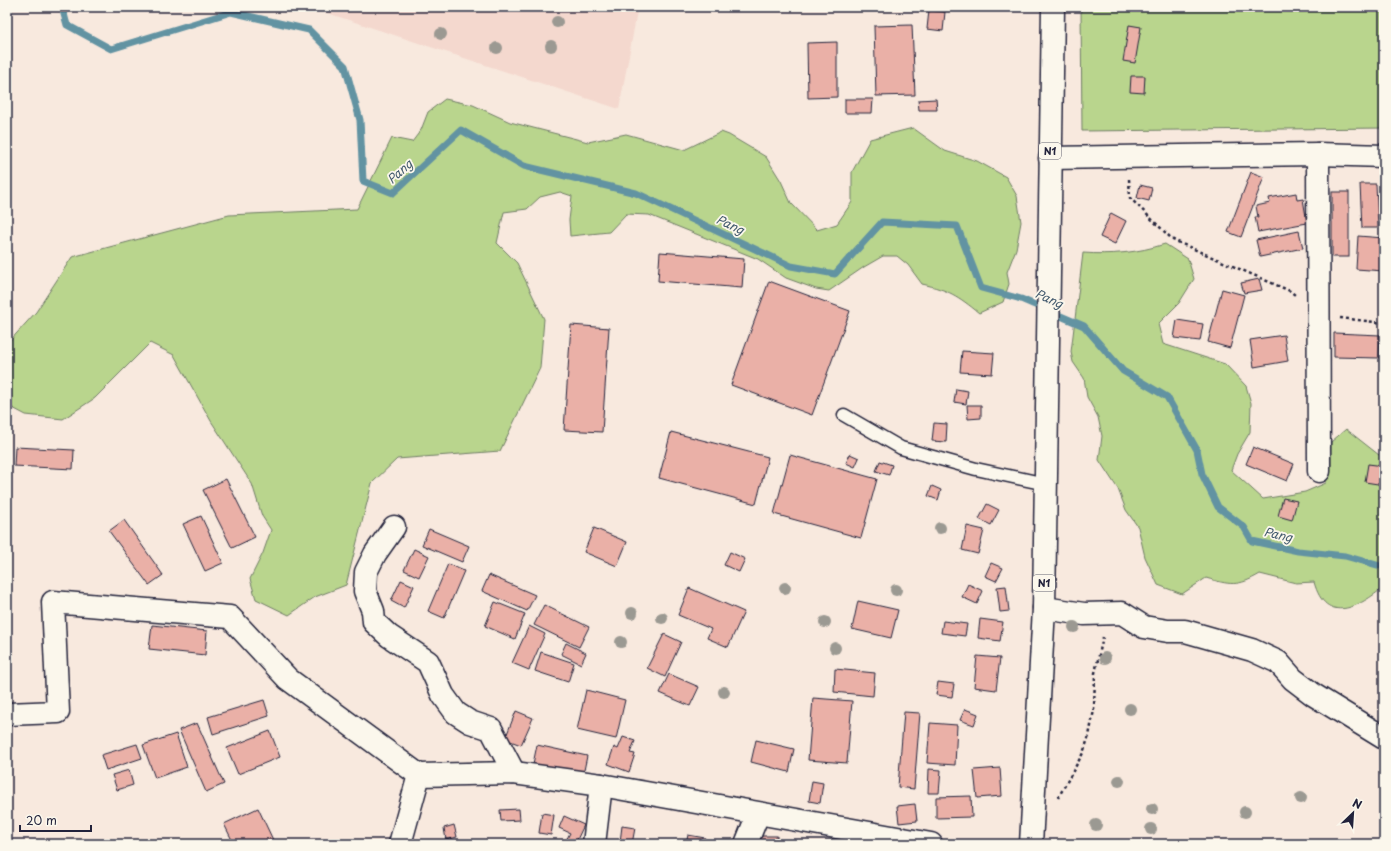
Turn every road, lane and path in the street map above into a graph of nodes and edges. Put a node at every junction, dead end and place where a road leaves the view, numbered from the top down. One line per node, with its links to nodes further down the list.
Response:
1 (1053, 7): 5 (main road, N1)
2 (1318, 154): 3 (main road); 4 (main road); 6 (main road)
3 (1384, 156)
4 (1128, 157): 5 (main road); 6 (path)
5 (1050, 158): 10 (main road, N1)
6 (1318, 315): 7 (path); 9 (main road)
7 (1384, 322)
8 (844, 415): 10 (lane)
9 (1319, 471)
10 (1046, 484): 12 (main road, N1)
11 (394, 527): 16 (main road)
12 (1044, 608): 13 (main road); 25 (main road, N1)
13 (1122, 613): 15 (main road); 19 (path)
14 (7, 714): 17 (main road)
15 (1384, 738)
16 (514, 773): 17 (main road); 18 (main road)
17 (419, 775): 21 (main road)
18 (601, 785): 20 (main road); 22 (main road)
19 (1057, 800)
20 (758, 814): 23 (main road); 24 (main road)
21 (400, 844)
22 (594, 844)
23 (746, 844)
24 (931, 844)
25 (1031, 844)

